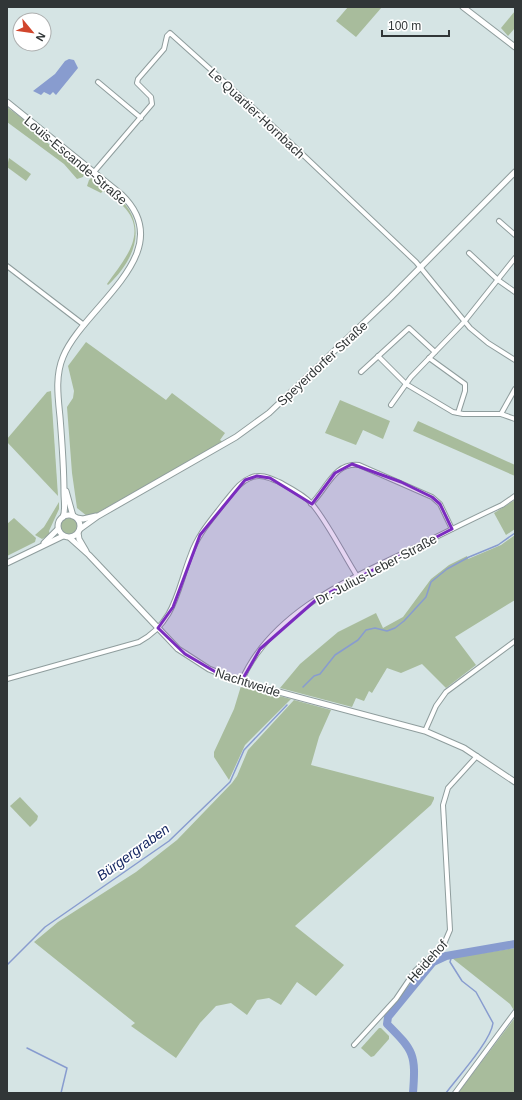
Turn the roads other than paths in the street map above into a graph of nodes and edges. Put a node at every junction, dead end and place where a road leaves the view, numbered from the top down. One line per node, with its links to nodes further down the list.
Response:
1 (463, 7): 2 (street)
2 (515, 47)
3 (98, 82): 5 (street)
4 (7, 102): 6 (street, Louis-Escande-Straße)
5 (141, 118): 6 (street, Le Quartier-Hornbach); 13 (street, Le Quartier-Hornbach)
6 (94, 172): 17 (street, Louis-Escande-Straße)
7 (515, 172): 13 (street, Speyerdorfer Straße)
8 (499, 220): 9 (street)
9 (515, 235)
10 (469, 252): 14 (street)
11 (515, 258): 14 (street)
12 (7, 266): 17 (street)
13 (421, 267): 16 (street); 32 (street, Speyerdorfer Straße)
14 (498, 280): 15 (street); 16 (street)
15 (515, 292)
16 (464, 322): 18 (street); 21 (street)
17 (84, 325): 29 (street, Louis-Escande-Straße)
18 (435, 352): 19 (street); 20 (street)
19 (378, 356): 22 (street); 23 (street)
20 (429, 358): 23 (street); 26 (street)
21 (515, 360)
22 (361, 372)
23 (406, 384): 25 (street); 26 (street)
24 (515, 389): 27 (street)
25 (391, 405)
26 (458, 413): 27 (street)
27 (501, 414): 28 (street)
28 (515, 419)
29 (65, 484): 33 (street, Louis-Escande-Straße); 34 (street, Louis-Escande-Straße)
30 (515, 496): 36 (street, Dr.-Julius-Leber-Straße)
31 (311, 504): 36 (street); 43 (street); 44 (street)
32 (98, 516): 34 (street, Speyerdorfer Straße); 37 (street, Speyerdorfer Straße)
33 (62, 517): 34 (street); 35 (street)
34 (75, 517): 37 (street)
35 (58, 529): 38 (street); 40 (street)
36 (452, 529): 43 (street, Dr.-Julius-Leber-Straße)
37 (79, 531): 39 (street); 41 (street, Nachtweide)
38 (63, 536): 39 (street); 40 (street)
39 (70, 538): 41 (street, Nachtweide)
40 (40, 546): 42 (street)
41 (89, 555): 44 (street, Nachtweide)
42 (7, 563)
43 (357, 576): 47 (street, Dr.-Julius-Leber-Straße)
44 (158, 628): 46 (street); 47 (street, Nachtweide)
45 (515, 641): 48 (street)
46 (7, 679)
47 (242, 682): 48 (street, Nachtweide)
48 (425, 731): 49 (street, Nachtweide)
49 (476, 756): 50 (street, Nachtweide); 52 (street, Heidehof)
50 (515, 782)
51 (515, 1012): 53 (street)
52 (354, 1045)
53 (455, 1093)

